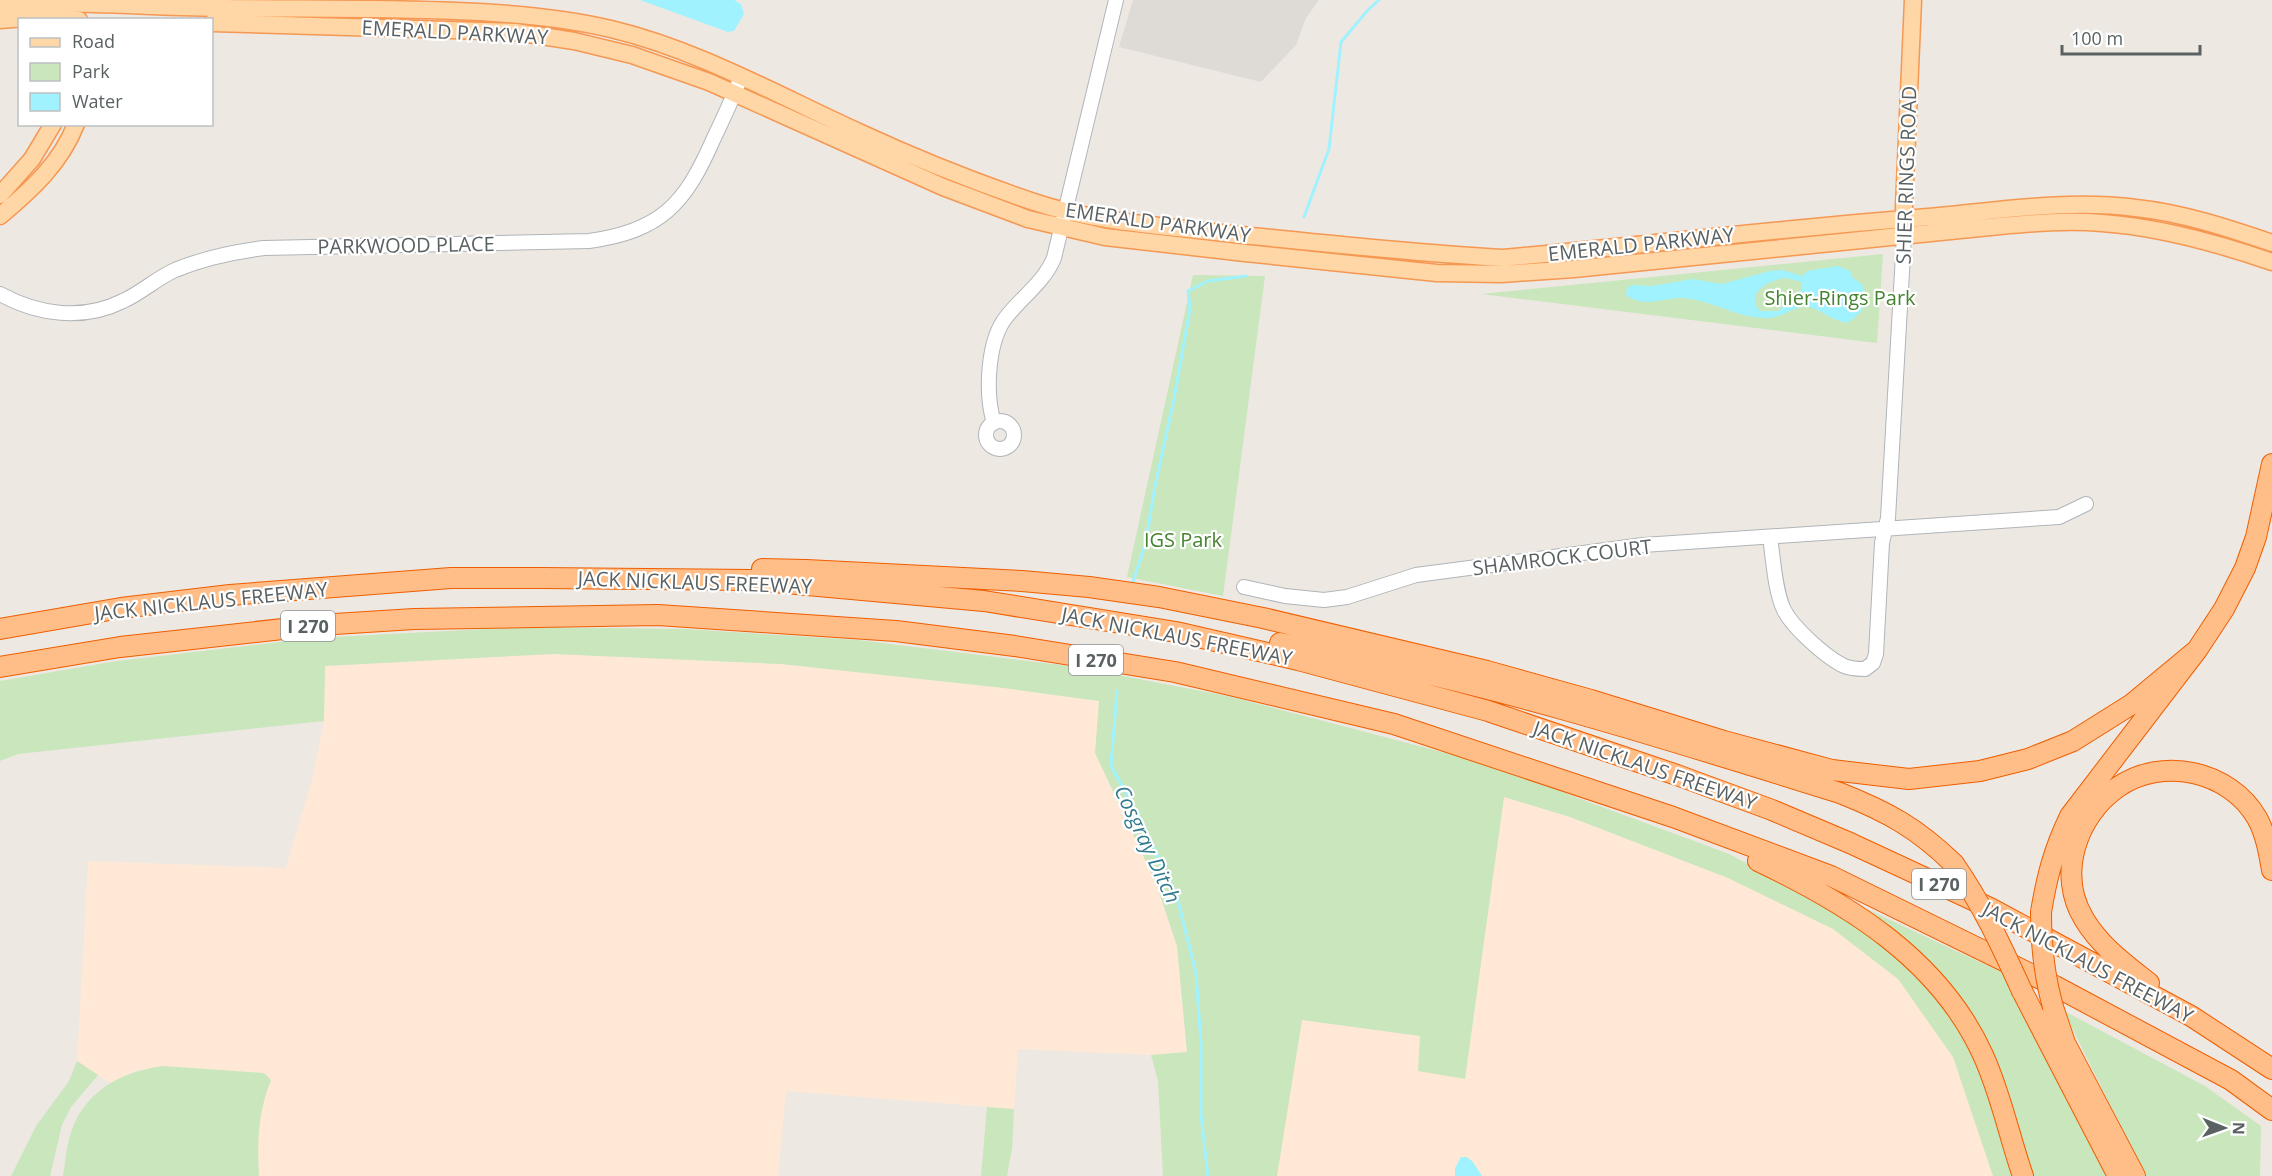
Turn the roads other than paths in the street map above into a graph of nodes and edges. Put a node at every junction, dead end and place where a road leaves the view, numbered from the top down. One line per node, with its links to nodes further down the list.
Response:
1 (1116, 0): 15 (street)
2 (1913, 0): 16 (main road, SHIER RINGS ROAD)
3 (0, 4): 5 (main road, EMERALD PARKWAY)
4 (93, 8): 5 (main road, EMERALD PARKWAY); 10 (main road, EMERALD PARKWAY)
5 (77, 13): 6 (main road, EMERALD PARKWAY)
6 (26, 18)
7 (18, 19): 8 (main road, EMERALD PARKWAY)
8 (0, 20)
9 (213, 23): 10 (main road, EMERALD PARKWAY)
10 (738, 85): 15 (main road, EMERALD PARKWAY); 20 (street, PARKWOOD PLACE)
11 (52, 126): 13 (main road)
12 (75, 126): 14 (main road)
13 (0, 195)
14 (0, 216)
15 (1063, 219): 16 (main road, EMERALD PARKWAY); 17 (main road, EMERALD PARKWAY); 21 (street)
16 (1903, 219): 17 (main road, SHIER RINGS ROAD); 18 (main road, EMERALD PARKWAY)
17 (1904, 237): 19 (main road, EMERALD PARKWAY); 24 (street, SHIER RINGS ROAD)
18 (2272, 243)
19 (2272, 262)
20 (0, 294)
21 (994, 423)
22 (2272, 464): 30 (highway)
23 (2086, 504): 24 (street, SHAMROCK COURT)
24 (1885, 529): 25 (street, SHAMROCK COURT); 25 (street, SHIER RINGS ROAD)
25 (1770, 537): 27 (street, SHAMROCK COURT)
26 (451, 578): 28 (highway, JACK NICKLAUS FREEWAY / I 270); 29 (highway, JACK NICKLAUS FREEWAY / I 270); 30 (highway)
27 (1244, 587)
28 (1099, 619): 34 (highway, JACK NICKLAUS FREEWAY / I 270); 38 (highway, bridge)
29 (0, 629)
30 (2197, 650): 39 (highway, bridge)
31 (0, 668): 32 (highway, JACK NICKLAUS FREEWAY / I 270)
32 (1652, 811): 36 (highway, JACK NICKLAUS FREEWAY / I 270); 37 (highway)
33 (2272, 870): 34 (highway)
34 (2191, 1016): 35 (highway, JACK NICKLAUS FREEWAY / I 270)
35 (2272, 1069)
36 (2272, 1110)
37 (2023, 1176)
38 (2118, 1176)
39 (2135, 1176)

